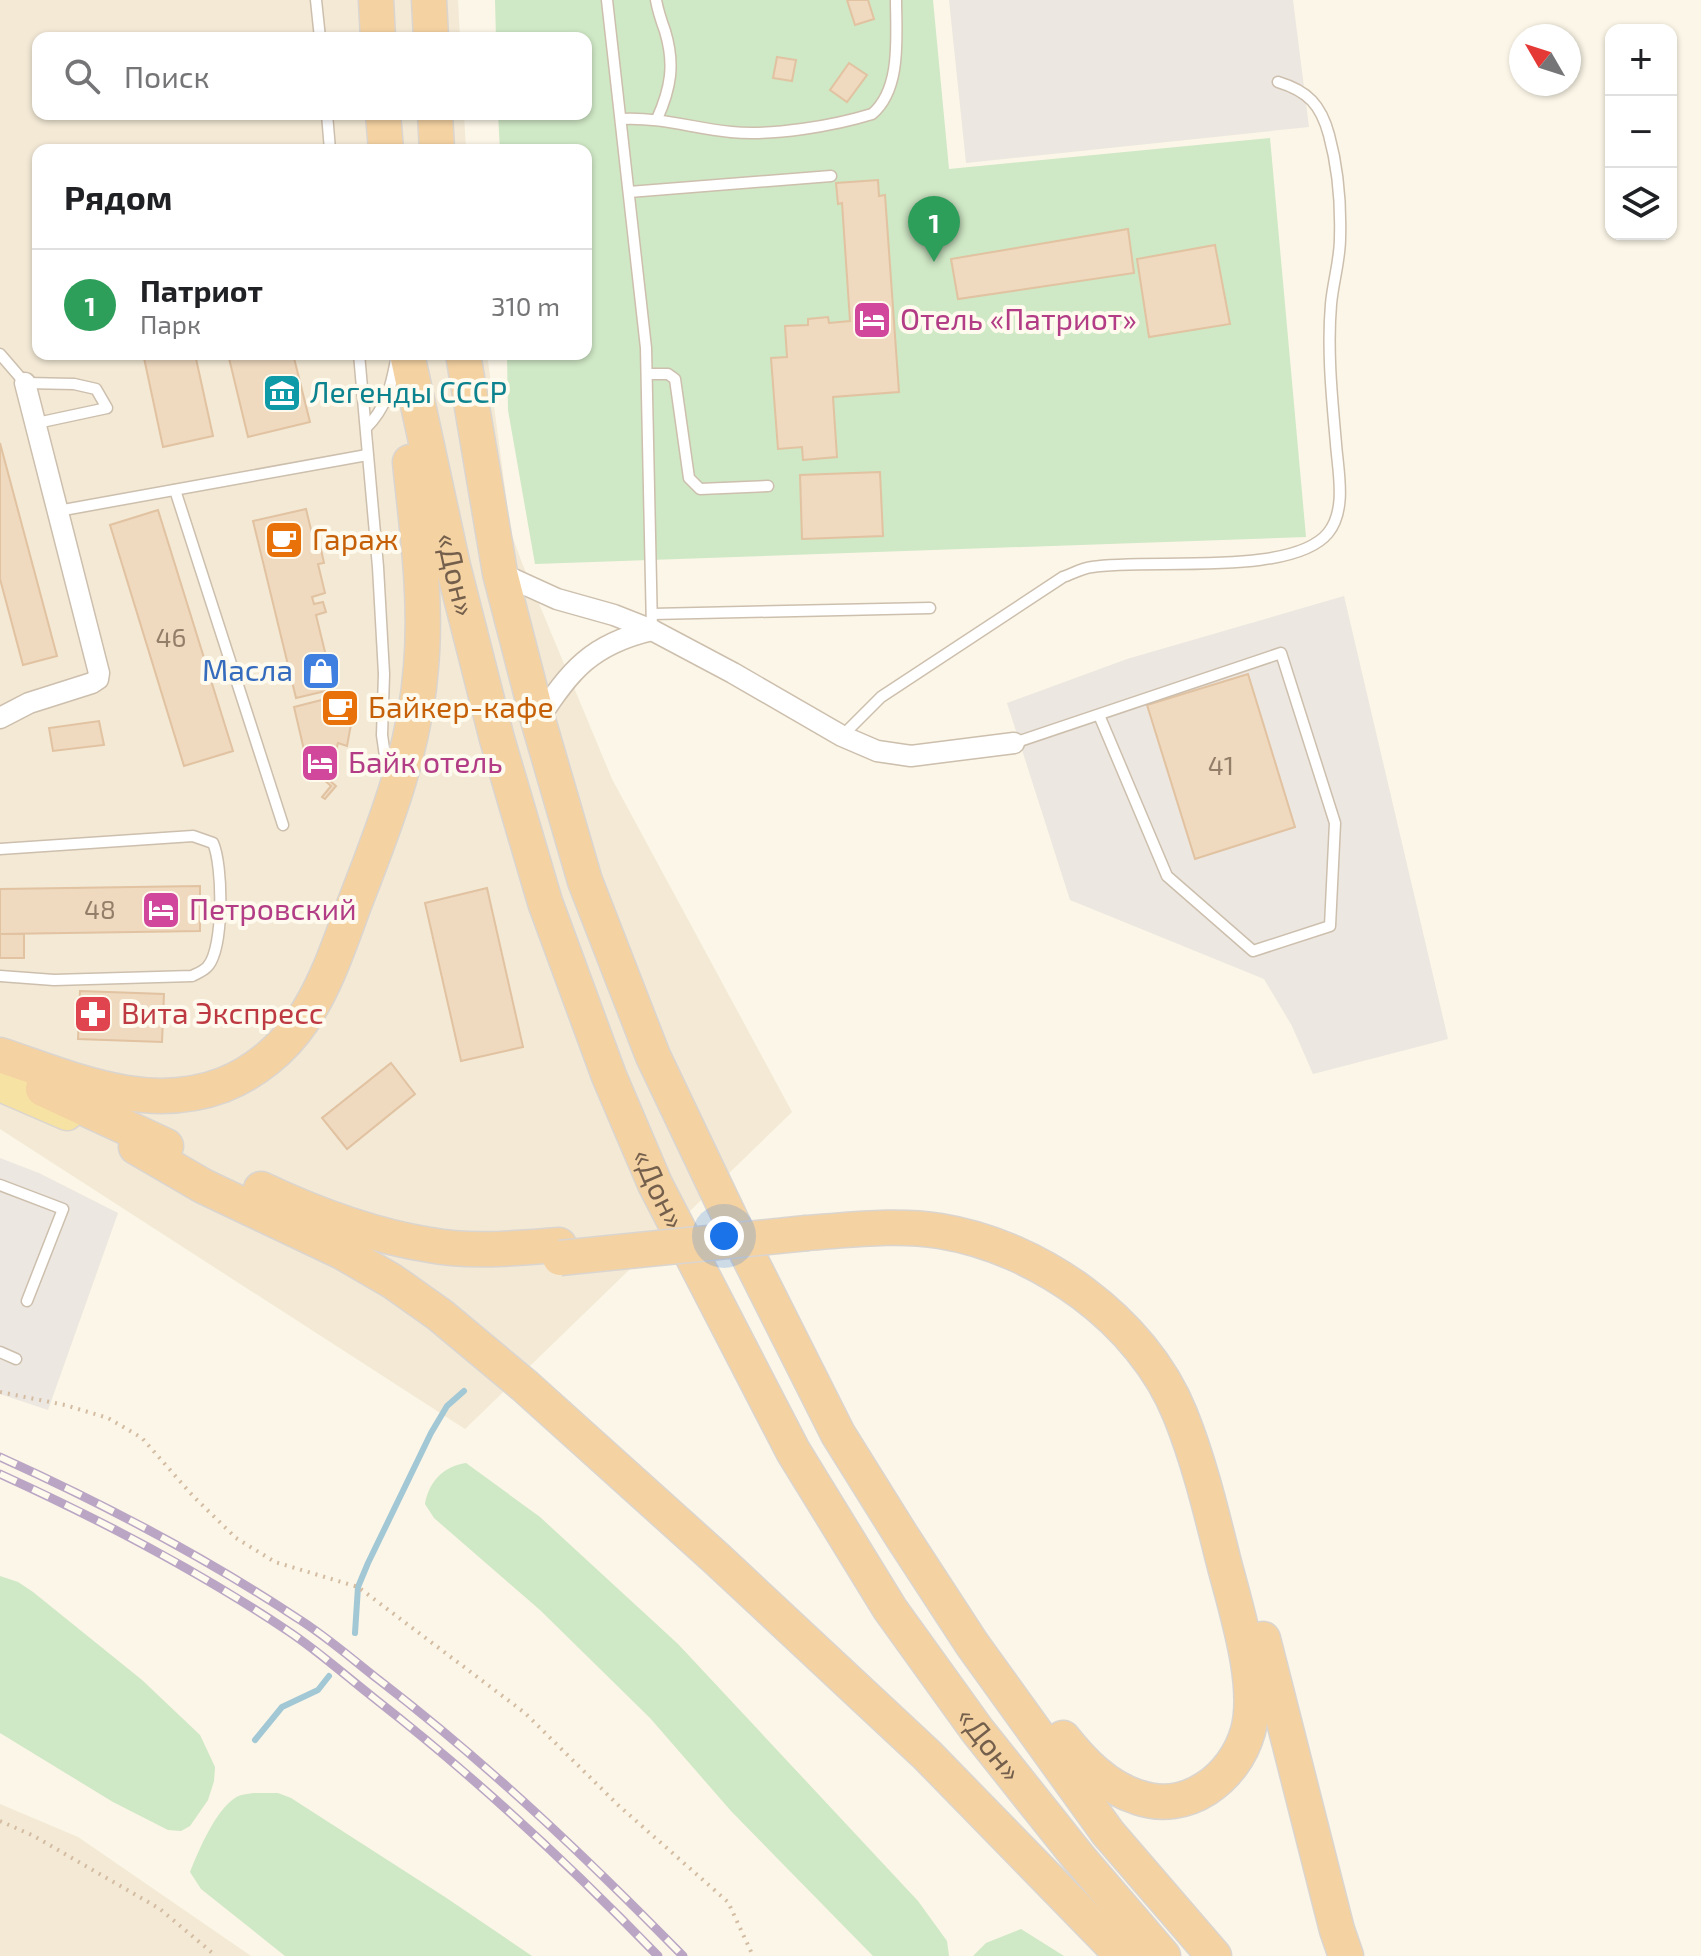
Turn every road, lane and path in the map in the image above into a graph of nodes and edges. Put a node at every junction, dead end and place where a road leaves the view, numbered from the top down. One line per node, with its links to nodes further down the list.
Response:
1 (316, 0): 7 (lane)
2 (376, 0): 8 (highway)
3 (429, 0): 9 (highway)
4 (607, 0): 11 (lane)
5 (656, 0): 12 (lane)
6 (896, 0): 12 (lane)
7 (319, 32)
8 (378, 32)
9 (431, 32)
10 (1278, 82): 40 (lane)
11 (621, 119): 12 (lane); 20 (lane)
12 (657, 119)
13 (328, 120): 16 (lane)
14 (384, 120): 17 (highway)
15 (435, 120): 18 (highway)
16 (330, 144)
17 (386, 144)
18 (437, 144)
19 (831, 176): 20 (lane)
20 (629, 192): 27 (lane)
21 (0, 354): 28 (lane)
22 (360, 360): 29 (lane)
23 (400, 360): 29 (lane)
24 (402, 360): 42 (highway)
25 (403, 360): 62 (highway, «Дон»)
26 (464, 360): 34 (highway, «Дон»)
27 (647, 374): 31 (lane); 36 (lane)
28 (25, 383): 28 (lane); 33 (street)
29 (366, 428): 30 (lane)
30 (367, 455): 32 (lane); 42 (lane)
31 (768, 486)
32 (175, 490): 33 (lane); 43 (lane)
33 (58, 511): 38 (street)
34 (500, 573): 36 (street); 39 (highway, «Дон»)
35 (930, 608): 36 (lane)
36 (652, 622): 39 (street); 40 (street)
37 (1099, 715): 37 (lane); 41 (lane)
38 (0, 718)
39 (538, 720): 57 (highway, «Дон»)
40 (842, 736): 41 (street)
41 (1014, 743)
42 (393, 799): 46 (highway)
43 (283, 825)
44 (0, 849): 45 (lane)
45 (0, 976)
46 (0, 1055)
47 (0, 1071): 52 (highway)
48 (0, 1085): 49 (main road)
49 (136, 1147): 52 (highway); 61 (highway)
50 (0, 1185): 53 (lane)
51 (806, 1226): 52 (highway); 57 (highway); 64 (highway)
52 (560, 1252)
53 (27, 1301)
54 (0, 1352): 55 (lane)
55 (16, 1359)
56 (0, 1392): 60 (path)
57 (972, 1644): 63 (highway, «Дон»)
58 (0, 1821): 59 (path)
59 (216, 1956)
60 (753, 1956)
61 (1123, 1956)
62 (1163, 1956)
63 (1214, 1956)
64 (1346, 1956)

